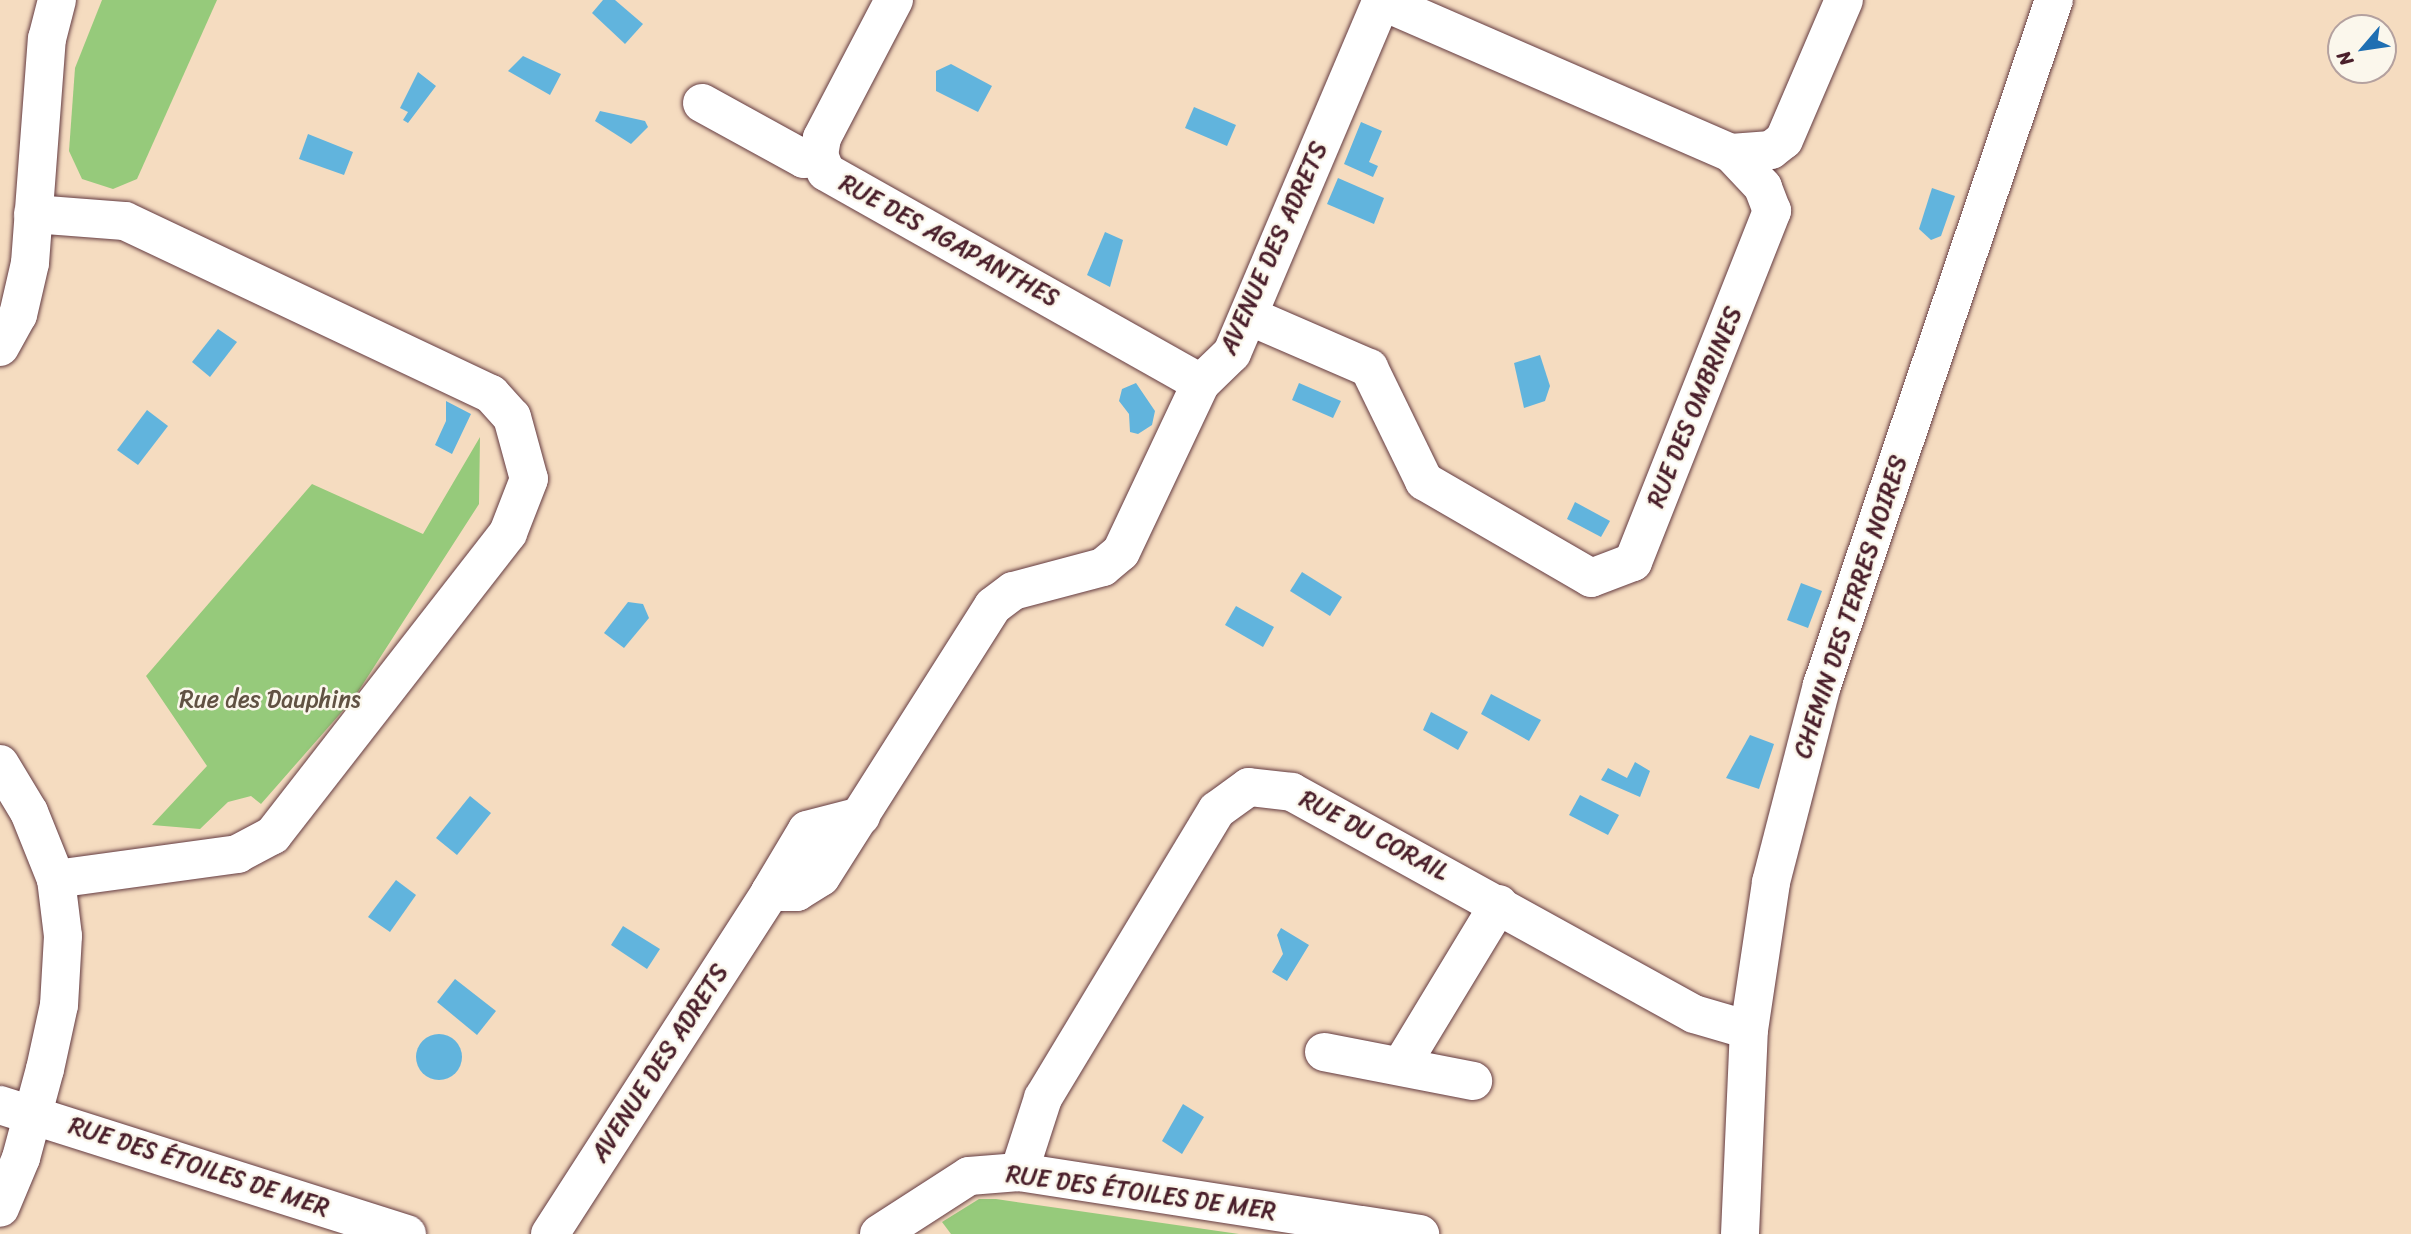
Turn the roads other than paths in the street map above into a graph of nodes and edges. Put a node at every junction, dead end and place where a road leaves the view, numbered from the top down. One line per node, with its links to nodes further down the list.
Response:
1 (57, 0): 9 (street)
2 (894, 0): 8 (street, RUE DES AGAPANTHES)
3 (1844, 0): 7 (street)
4 (2054, 0): 16 (street, CHEMIN DES TERRES NOIRES)
5 (1382, 1): 7 (street, RUE DES OMBRINES); 10 (street, AVENUE DES ADRETS)
6 (702, 103): 8 (street)
7 (1731, 153): 10 (street, RUE DES OMBRINES)
8 (819, 155): 12 (street, RUE DES AGAPANTHES)
9 (33, 214): 11 (street); 14 (street)
10 (1248, 316): 12 (street, AVENUE DES ADRETS)
11 (0, 347)
12 (1201, 383): 24 (street, AVENUE DES ADRETS)
13 (0, 764): 14 (street)
14 (56, 879): 20 (street)
15 (1499, 904): 16 (street, RUE DU CORAIL); 18 (street); 21 (street, RUE DU CORAIL)
16 (1749, 1030): 27 (street, CHEMIN DES TERRES NOIRES)
17 (1324, 1052): 18 (street)
18 (1402, 1064): 19 (street)
19 (1474, 1080)
20 (15, 1110): 22 (street); 23 (street, RUE DES ÉTOILES DE MER)
21 (1019, 1172): 25 (street, RUE DES ÉTOILES DE MER); 26 (street, RUE DES ÉTOILES DE MER)
22 (0, 1208)
23 (407, 1234)
24 (550, 1234)
25 (879, 1234)
26 (1420, 1234)
27 (1740, 1234)

